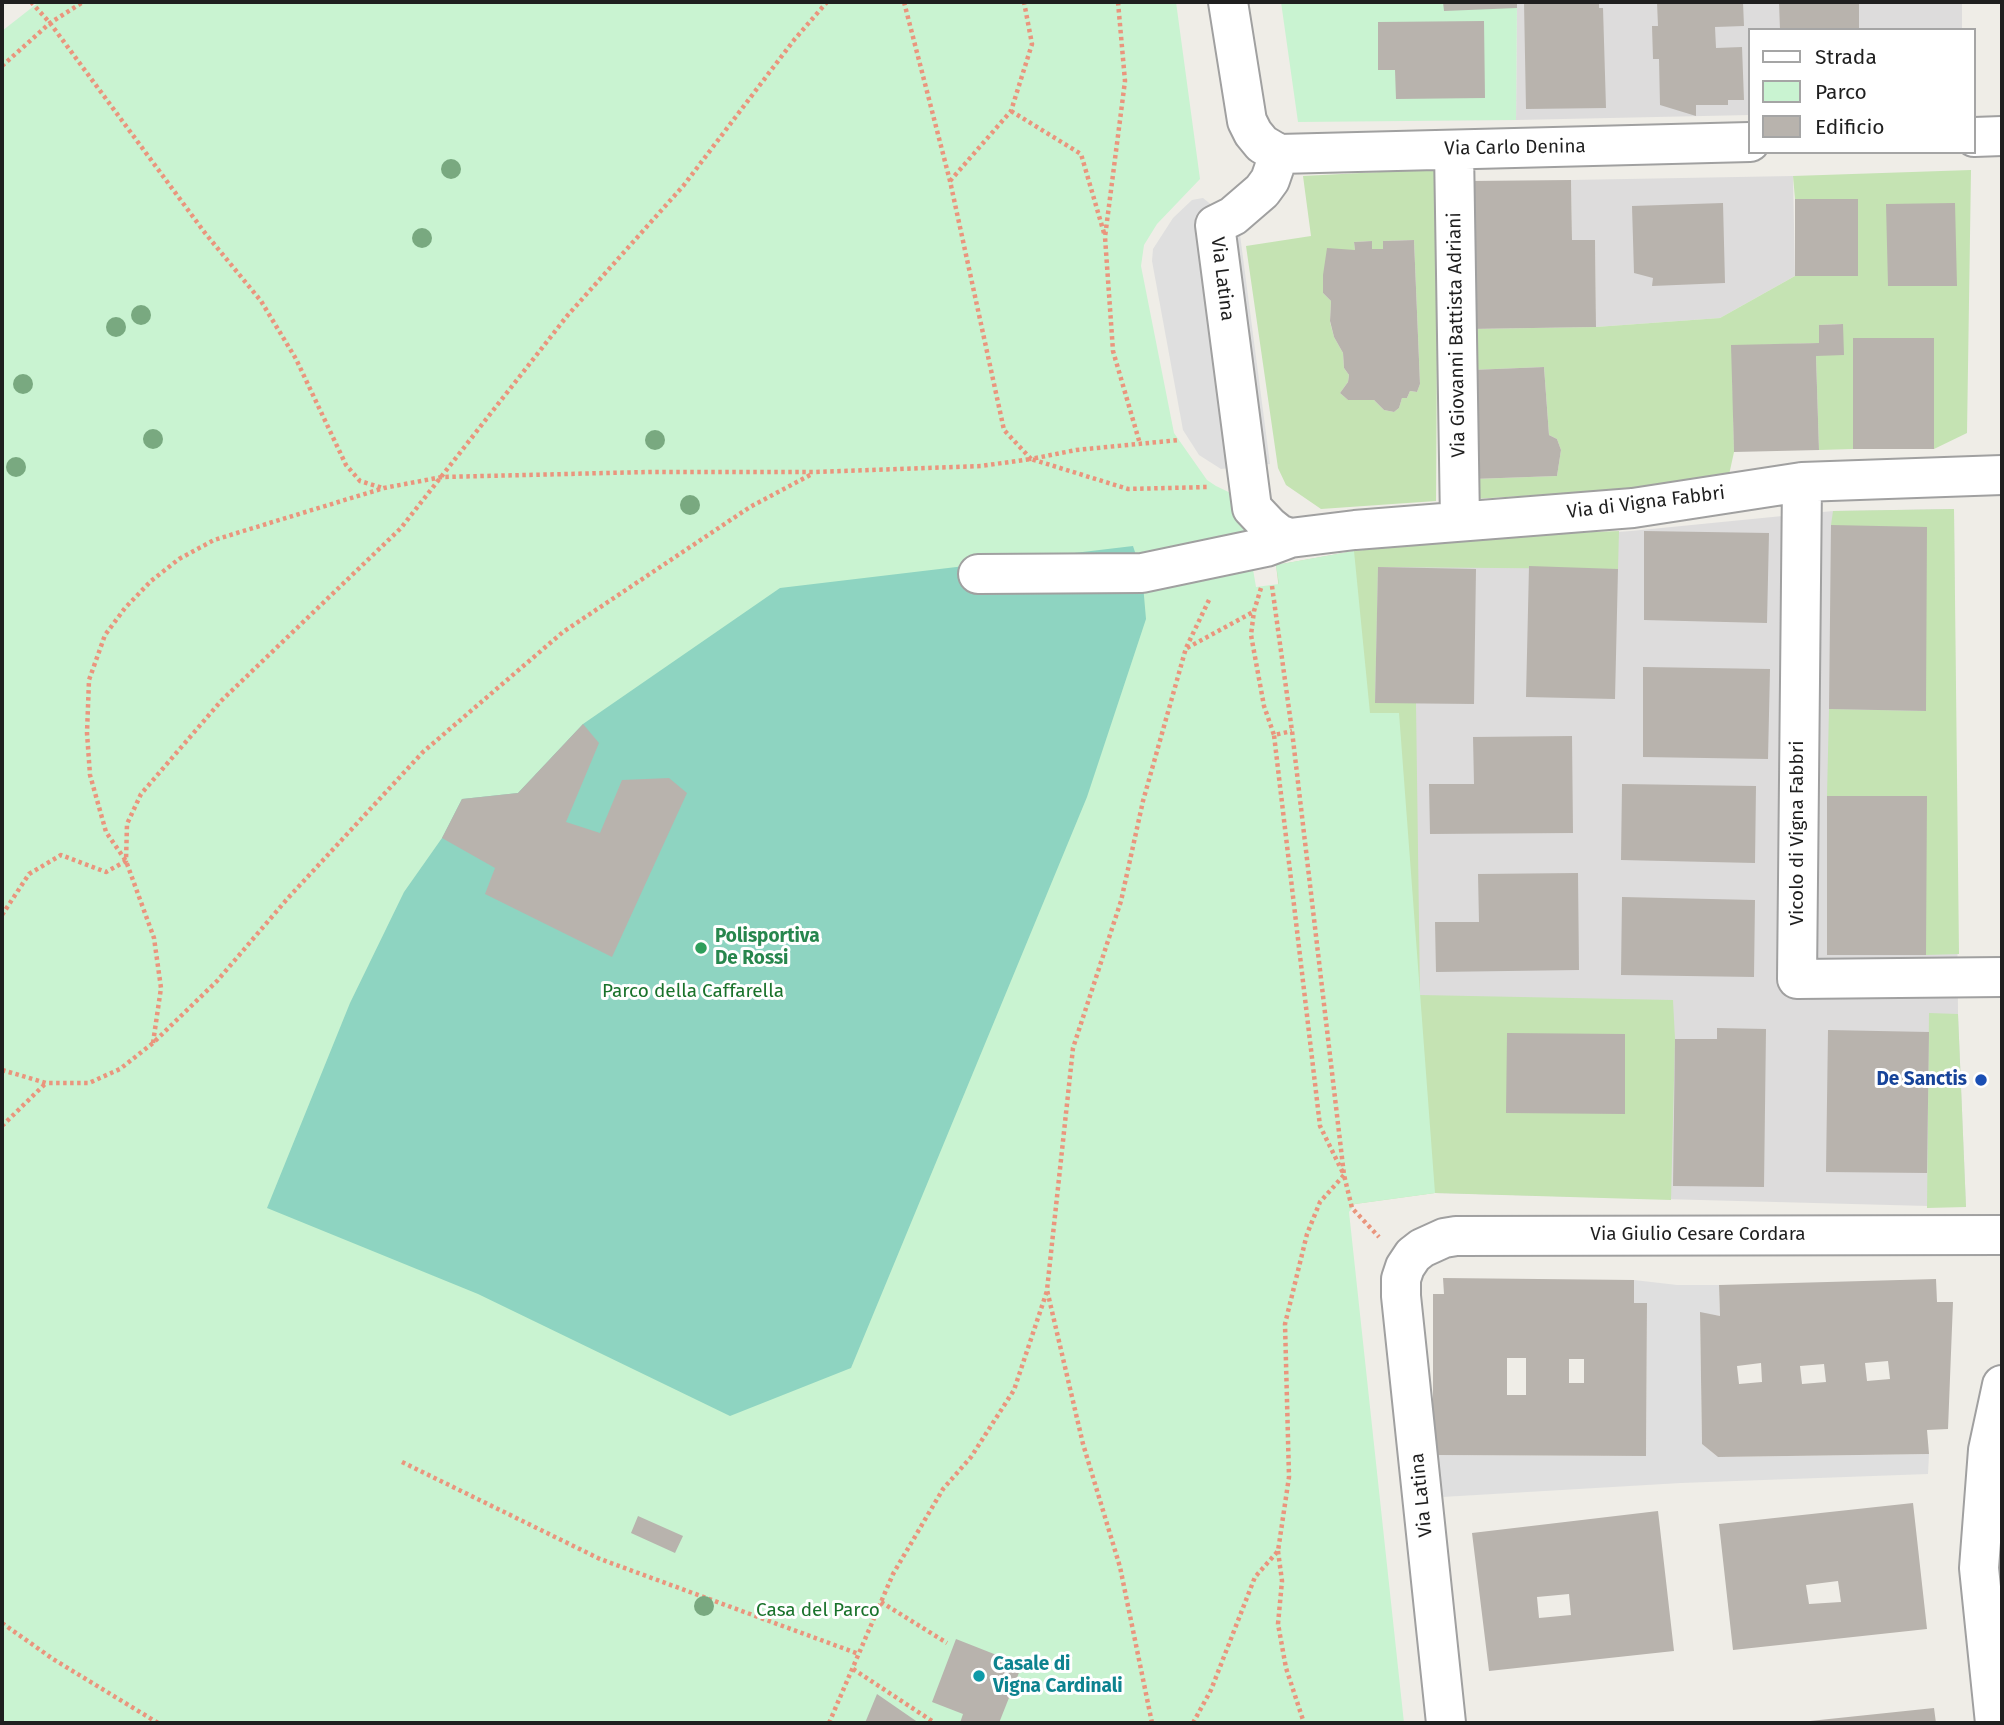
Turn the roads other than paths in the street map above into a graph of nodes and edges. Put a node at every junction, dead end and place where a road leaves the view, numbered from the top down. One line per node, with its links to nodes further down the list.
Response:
1 (1228, 2): 6 (street)
2 (1976, 136): 3 (street)
3 (2002, 136)
4 (1748, 142): 5 (street, Via Carlo Denina)
5 (1454, 150): 6 (street, Via Carlo Denina); 9 (street, Via Giovanni Battista Adriani)
6 (1279, 154): 10 (street, Via Latina)
7 (2002, 475): 8 (street, Via di Vigna Fabbri)
8 (1802, 482): 9 (street, Via di Vigna Fabbri); 12 (street, Vicolo di Vigna Fabbri)
9 (1460, 521): 10 (street, Via di Vigna Fabbri)
10 (1290, 538): 11 (street, Via di Vigna Fabbri)
11 (978, 574)
12 (2002, 977)
13 (2002, 1234): 14 (street, Via Giulio Cesare Cordara)
14 (1405, 1267): 17 (street, Via Latina)
15 (2002, 1385): 16 (street)
16 (1990, 1568): 18 (street)
17 (1446, 1723)
18 (1995, 1723)

